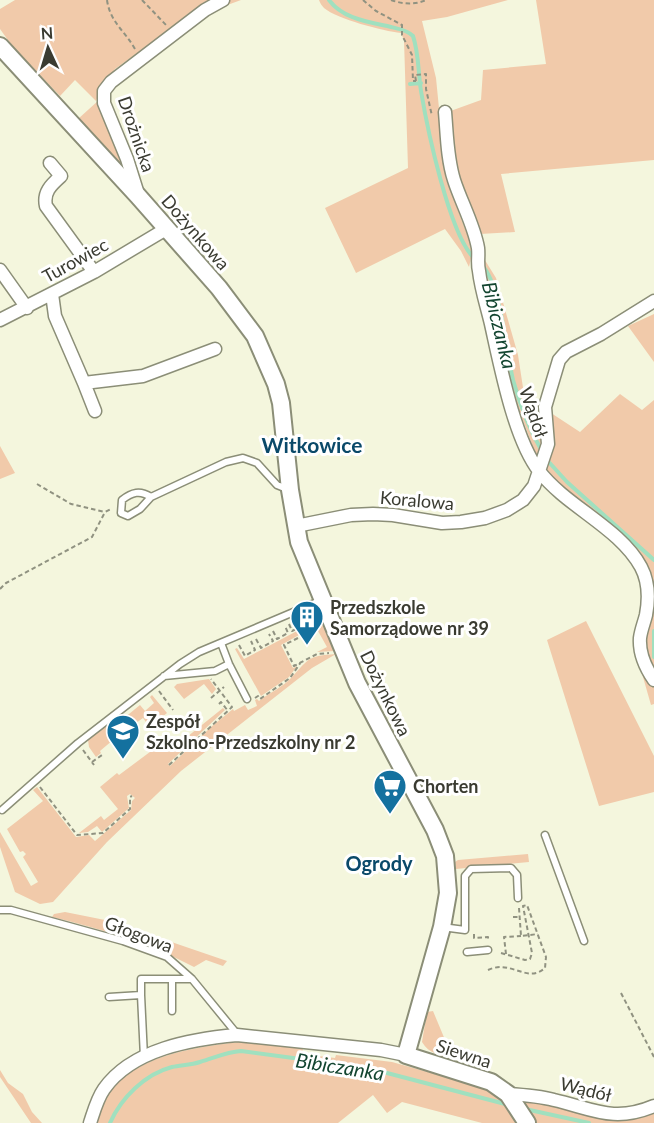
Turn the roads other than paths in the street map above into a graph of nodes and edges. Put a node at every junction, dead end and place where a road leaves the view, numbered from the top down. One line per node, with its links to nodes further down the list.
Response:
1 (223, 0): 5 (street, Drożnicka)
2 (0, 46): 5 (street, Dożynkowa)
3 (445, 112): 16 (street, Wądół)
4 (50, 163): 8 (street)
5 (138, 196): 6 (street, Dożynkowa)
6 (166, 229): 8 (street, Turowiec); 17 (street, Dożynkowa)
7 (0, 270): 11 (street)
8 (94, 272): 9 (street, Turowiec)
9 (52, 294): 11 (street, Turowiec); 14 (street)
10 (654, 301): 16 (street, Koralowa)
11 (27, 308): 12 (street, Turowiec)
12 (0, 320)
13 (215, 348): 14 (street)
14 (84, 383): 15 (street)
15 (95, 411)
16 (540, 466): 19 (street, Koralowa); 24 (street, Wądół)
17 (290, 490): 18 (lane); 19 (street, Dożynkowa)
18 (151, 497): 18 (lane)
19 (296, 526): 20 (street, Dożynkowa)
20 (322, 600): 21 (lane); 30 (street, Dożynkowa)
21 (221, 643): 22 (lane); 23 (lane)
22 (229, 663): 23 (lane); 25 (lane)
23 (163, 676): 26 (lane)
24 (654, 680)
25 (247, 699)
26 (2, 810)
27 (545, 835): 31 (lane)
28 (518, 898): 30 (lane)
29 (0, 910): 35 (lane, Głogowa)
30 (442, 927): 40 (street, Dożynkowa)
31 (584, 941)
32 (488, 950): 33 (lane)
33 (467, 952)
34 (172, 979): 35 (lane); 36 (lane); 38 (lane)
35 (192, 979): 39 (lane, Głogowa)
36 (141, 995): 37 (lane); 41 (lane)
37 (109, 997)
38 (172, 1011)
39 (237, 1035): 40 (street); 41 (street)
40 (406, 1055): 42 (street, Siewna)
41 (144, 1057): 45 (street)
42 (511, 1098): 43 (street, Wądół); 44 (street, Siewna)
43 (654, 1106)
44 (525, 1120)
45 (90, 1123)

